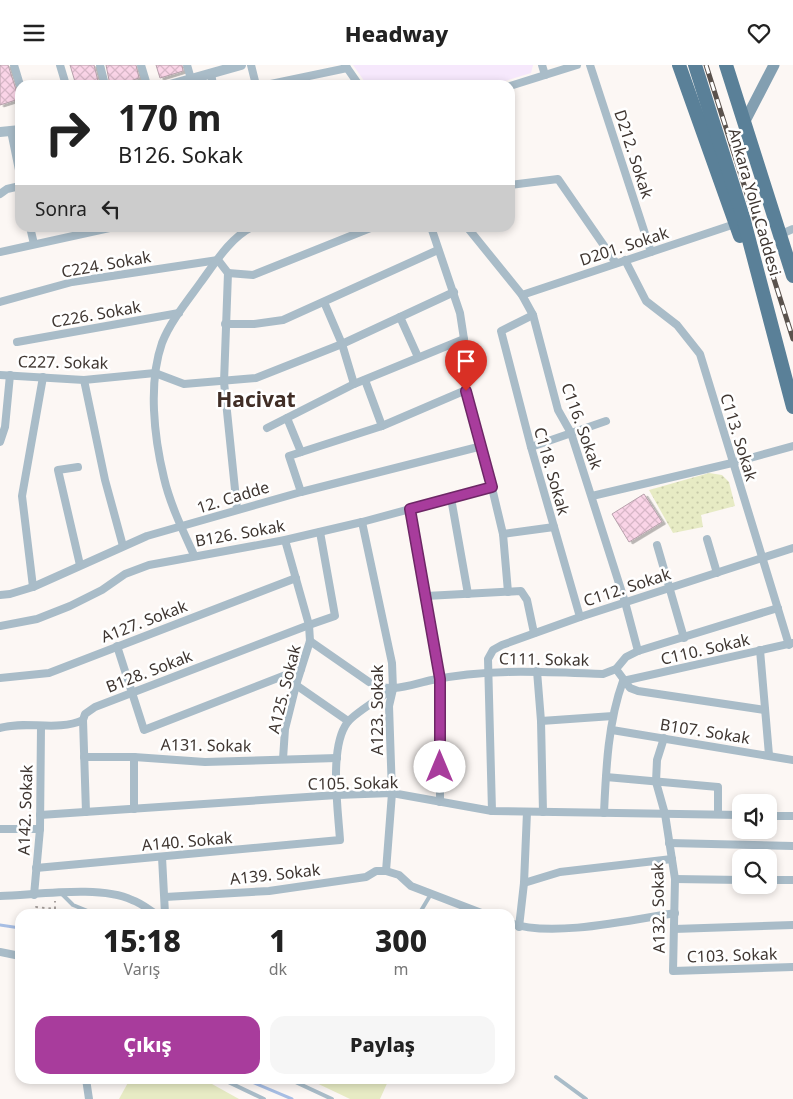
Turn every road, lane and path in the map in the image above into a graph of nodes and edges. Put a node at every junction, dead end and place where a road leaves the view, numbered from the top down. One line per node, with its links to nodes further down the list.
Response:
1 (14, 65): 20 (street)
2 (60, 65): 21 (street)
3 (100, 65): 22 (street)
4 (141, 65): 23 (street)
5 (187, 65): 19 (street)
6 (241, 65): 15 (street)
7 (251, 65): 26 (street)
8 (542, 65): 18 (street)
9 (577, 65): 18 (street)
10 (590, 65): 48 (street, D212. Sokak)
11 (679, 65): 36 (highway)
12 (695, 65): 58 (highway, Ankara Yolu Caddesi)
13 (727, 65): 30 (highway, Ankara Yolu Caddesi)
14 (774, 65): 30 (main road)
15 (230, 67): 17 (street)
16 (346, 67): 27 (street); 28 (street)
17 (211, 73): 19 (street); 25 (street)
18 (545, 75): 29 (street)
19 (191, 79): 24 (street)
20 (18, 80)
21 (64, 80)
22 (104, 80)
23 (146, 80)
24 (188, 80)
25 (212, 80)
26 (255, 80)
27 (288, 80)
28 (355, 80)
29 (515, 84)
30 (744, 123): 44 (highway, Ankara Yolu Caddesi)
31 (15, 130): 32 (street)
32 (0, 132)
33 (515, 184): 51 (street)
34 (15, 187): 35 (street)
35 (0, 194)
36 (735, 224): 48 (street, D201. Sokak); 58 (highway)
37 (793, 229): 44 (street)
38 (31, 232): 45 (street)
39 (79, 232): 45 (street)
40 (239, 232): 49 (street)
41 (360, 232): 52 (street)
42 (432, 232): 46 (street)
43 (471, 232): 55 (street, C116. Sokak)
44 (779, 235): 53 (highway, Ankara Yolu Caddesi)
45 (34, 244): 47 (street)
46 (438, 250): 54 (street); 57 (street)
47 (0, 252)
48 (651, 252): 50 (street, D201. Sokak)
49 (218, 260): 52 (street); 56 (street, C224. Sokak); 59 (street)
50 (625, 260): 51 (street, D201. Sokak); 88 (street, C113. Sokak)
51 (616, 263): 55 (street, D201. Sokak)
52 (228, 273): 62 (street)
53 (793, 276)
54 (454, 292): 61 (street); 63 (street)
55 (522, 295): 60 (street, C116. Sokak)
56 (0, 302)
57 (324, 302): 62 (street); 65 (street)
58 (765, 305): 76 (highway, Ankara Yolu Caddesi)
59 (179, 313): 64 (street, C226. Sokak); 67 (street)
60 (533, 315): 82 (street, C116. Sokak); 86 (street, C118. Sokak)
61 (400, 317): 65 (street); 66 (street)
62 (226, 324): 73 (street)
63 (464, 339): 66 (street); 75 (street)
64 (18, 342)
65 (342, 344): 73 (street); 74 (street)
66 (418, 357): 72 (street)
67 (155, 373): 71 (street, C227. Sokak); 73 (street); 97 (street)
68 (0, 375): 69 (street, C227. Sokak)
69 (10, 375): 70 (street, C227. Sokak); 80 (street)
70 (43, 377): 71 (street, C227. Sokak); 111 (street)
71 (84, 380): 104 (street)
72 (365, 380): 74 (street); 79 (street)
73 (224, 382): 94 (street)
74 (354, 384): 77 (street)
75 (466, 391): 79 (street); 84 (street)
76 (793, 407)
77 (287, 417): 81 (street); 87 (street)
78 (606, 421): 82 (street)
79 (382, 426): 87 (street)
80 (2, 427): 83 (street)
81 (267, 428)
82 (571, 433): 86 (street); 92 (street, C116. Sokak)
83 (0, 442)
84 (482, 446): 90 (street); 91 (street, 12. Cadde)
85 (793, 446): 88 (street)
86 (531, 447): 98 (street, C118. Sokak)
87 (301, 452): 91 (street)
88 (732, 463): 92 (street); 107 (street, C113. Sokak)
89 (78, 467): 108 (street)
90 (492, 487): 93 (street, B126. Sokak); 100 (street)
91 (301, 492): 94 (street, 12. Cadde)
92 (592, 496): 117 (street, C116. Sokak)
93 (451, 498): 95 (street, B126. Sokak); 114 (street)
94 (237, 509): 97 (street, 12. Cadde)
95 (410, 509): 96 (street, B126. Sokak); 116 (street)
96 (362, 521): 99 (street, B126. Sokak); 137 (street, A123. Sokak)
97 (181, 527): 104 (street, 12. Cadde); 106 (street)
98 (554, 527): 100 (street); 119 (street, C118. Sokak)
99 (320, 532): 102 (street, B126. Sokak); 120 (street, B128. Sokak)
100 (503, 534): 113 (street)
101 (708, 539): 109 (street)
102 (285, 540): 106 (street, B126. Sokak); 110 (street, A125. Sokak)
103 (657, 545): 112 (street)
104 (123, 546): 108 (street, 12. Cadde)
105 (793, 548): 107 (street, C112. Sokak)
106 (194, 555): 121 (street, B126. Sokak)
107 (762, 559): 109 (street, C112. Sokak); 118 (street, C113. Sokak)
108 (80, 565): 111 (street, 12. Cadde)
109 (717, 573): 112 (street, C112. Sokak)
110 (296, 578): 120 (street, A125. Sokak); 126 (street, A127. Sokak)
111 (33, 587): 115 (street, 12. Cadde)
112 (670, 587): 117 (street, C112. Sokak); 123 (street)
113 (508, 591): 114 (street); 122 (street)
114 (468, 594): 116 (street)
115 (0, 595)
116 (426, 596): 134 (street)
117 (625, 602): 119 (street, C112. Sokak); 128 (street, C116. Sokak)
118 (778, 608): 123 (street); 125 (street, C113. Sokak)
119 (580, 617): 122 (street, C112. Sokak)
120 (309, 625): 124 (street, A125. Sokak); 138 (street, B128. Sokak)
121 (0, 626)
122 (534, 633): 132 (street, C112. Sokak)
123 (684, 638): 128 (street)
124 (310, 641): 129 (street, A125. Sokak); 137 (street, C111. Sokak)
125 (791, 644): 127 (street, C110. Sokak)
126 (117, 646): 133 (street, A127. Sokak); 138 (street)
127 (760, 650): 135 (street, C110. Sokak); 139 (street)
128 (638, 651): 130 (street)
129 (301, 669): 136 (street, A125. Sokak); 138 (street)
130 (616, 669): 131 (street, C111. Sokak); 135 (street)
131 (537, 671): 132 (street, C111. Sokak); 143 (street)
132 (488, 673): 134 (street, C111. Sokak); 160 (street)
133 (0, 678)
134 (440, 679): 137 (street, C111. Sokak); 158 (street)
135 (623, 681): 139 (street); 140 (street)
136 (296, 685): 142 (street); 151 (street, A125. Sokak)
137 (393, 689): 142 (street); 156 (street, A123. Sokak)
138 (133, 692): 141 (street, B128. Sokak)
139 (765, 710): 148 (street)
140 (613, 716): 143 (street); 146 (street)
141 (83, 720): 144 (street, B128. Sokak); 149 (street)
142 (348, 721): 152 (street)
143 (541, 721): 162 (street)
144 (40, 727): 145 (street, B128. Sokak); 167 (street, A142. Sokak)
145 (0, 728)
146 (612, 730): 147 (street, B107. Sokak); 154 (street)
147 (664, 738): 148 (street, B107. Sokak); 155 (street)
148 (769, 755): 153 (street, B107. Sokak)
149 (84, 757): 150 (street, A131. Sokak); 161 (street)
150 (134, 757): 151 (street, A131. Sokak); 159 (street)
151 (283, 759): 152 (street, A131. Sokak)
152 (337, 759): 157 (street)
153 (793, 760)
154 (606, 777): 155 (street); 164 (street)
155 (656, 782): 165 (street, A132. Sokak); 166 (street)
156 (392, 793): 157 (street, C105. Sokak); 158 (street, C105. Sokak); 178 (street, A123. Sokak)
157 (337, 795): 159 (street, C105. Sokak); 175 (street, A140. Sokak)
158 (440, 802): 160 (street, C105. Sokak)
159 (134, 809): 161 (street, C105. Sokak)
160 (492, 811): 163 (street, C105. Sokak)
161 (86, 812): 167 (street, C105. Sokak)
162 (543, 812): 163 (street, C105. Sokak); 164 (street, C105. Sokak)
163 (527, 813): 183 (street)
164 (604, 813): 165 (street, C105. Sokak)
165 (665, 814): 166 (street, C105. Sokak); 173 (street, A132. Sokak)
166 (718, 814): 168 (street, C105. Sokak)
167 (40, 815): 172 (street, A142. Sokak)
168 (732, 815)
169 (777, 816): 170 (street)
170 (793, 816)
171 (0, 829): 172 (street)
172 (40, 829): 177 (street, A142. Sokak)
173 (669, 843): 174 (street); 176 (street, A132. Sokak)
174 (793, 846)
175 (162, 857): 177 (street, A140. Sokak); 188 (street)
176 (672, 859): 179 (street, A132. Sokak); 183 (street)
177 (36, 868): 186 (street, A142. Sokak)
178 (386, 871): 185 (street); 188 (street, A139. Sokak)
179 (674, 879): 180 (street); 197 (street, A132. Sokak)
180 (732, 880)
181 (777, 880): 182 (street)
182 (793, 880)
183 (524, 883): 200 (street)
184 (58, 893): 186 (street); 190 (path); 192 (lane); 193 (street)
185 (431, 894): 195 (lane); 196 (street)
186 (34, 895): 187 (street)
187 (0, 896)
188 (165, 897): 194 (street)
189 (36, 909): 191 (path)
190 (54, 909)
191 (54, 909)
192 (83, 909)
193 (148, 909)
194 (165, 909)
195 (422, 909)
196 (471, 909)
197 (675, 913): 200 (street); 201 (street, A132. Sokak)
198 (515, 925): 200 (street)
199 (793, 925): 201 (street)
200 (519, 927)
201 (674, 929): 205 (street, A132. Sokak)
202 (0, 952): 203 (street)
203 (15, 955)
204 (793, 967): 205 (street, C103. Sokak)
205 (673, 971)
206 (556, 1077): 213 (lane)
207 (87, 1084): 210 (street)
208 (232, 1084): 211 (lane)
209 (300, 1084): 212 (lane)
210 (89, 1099)
211 (264, 1099)
212 (332, 1099)
213 (586, 1099)

